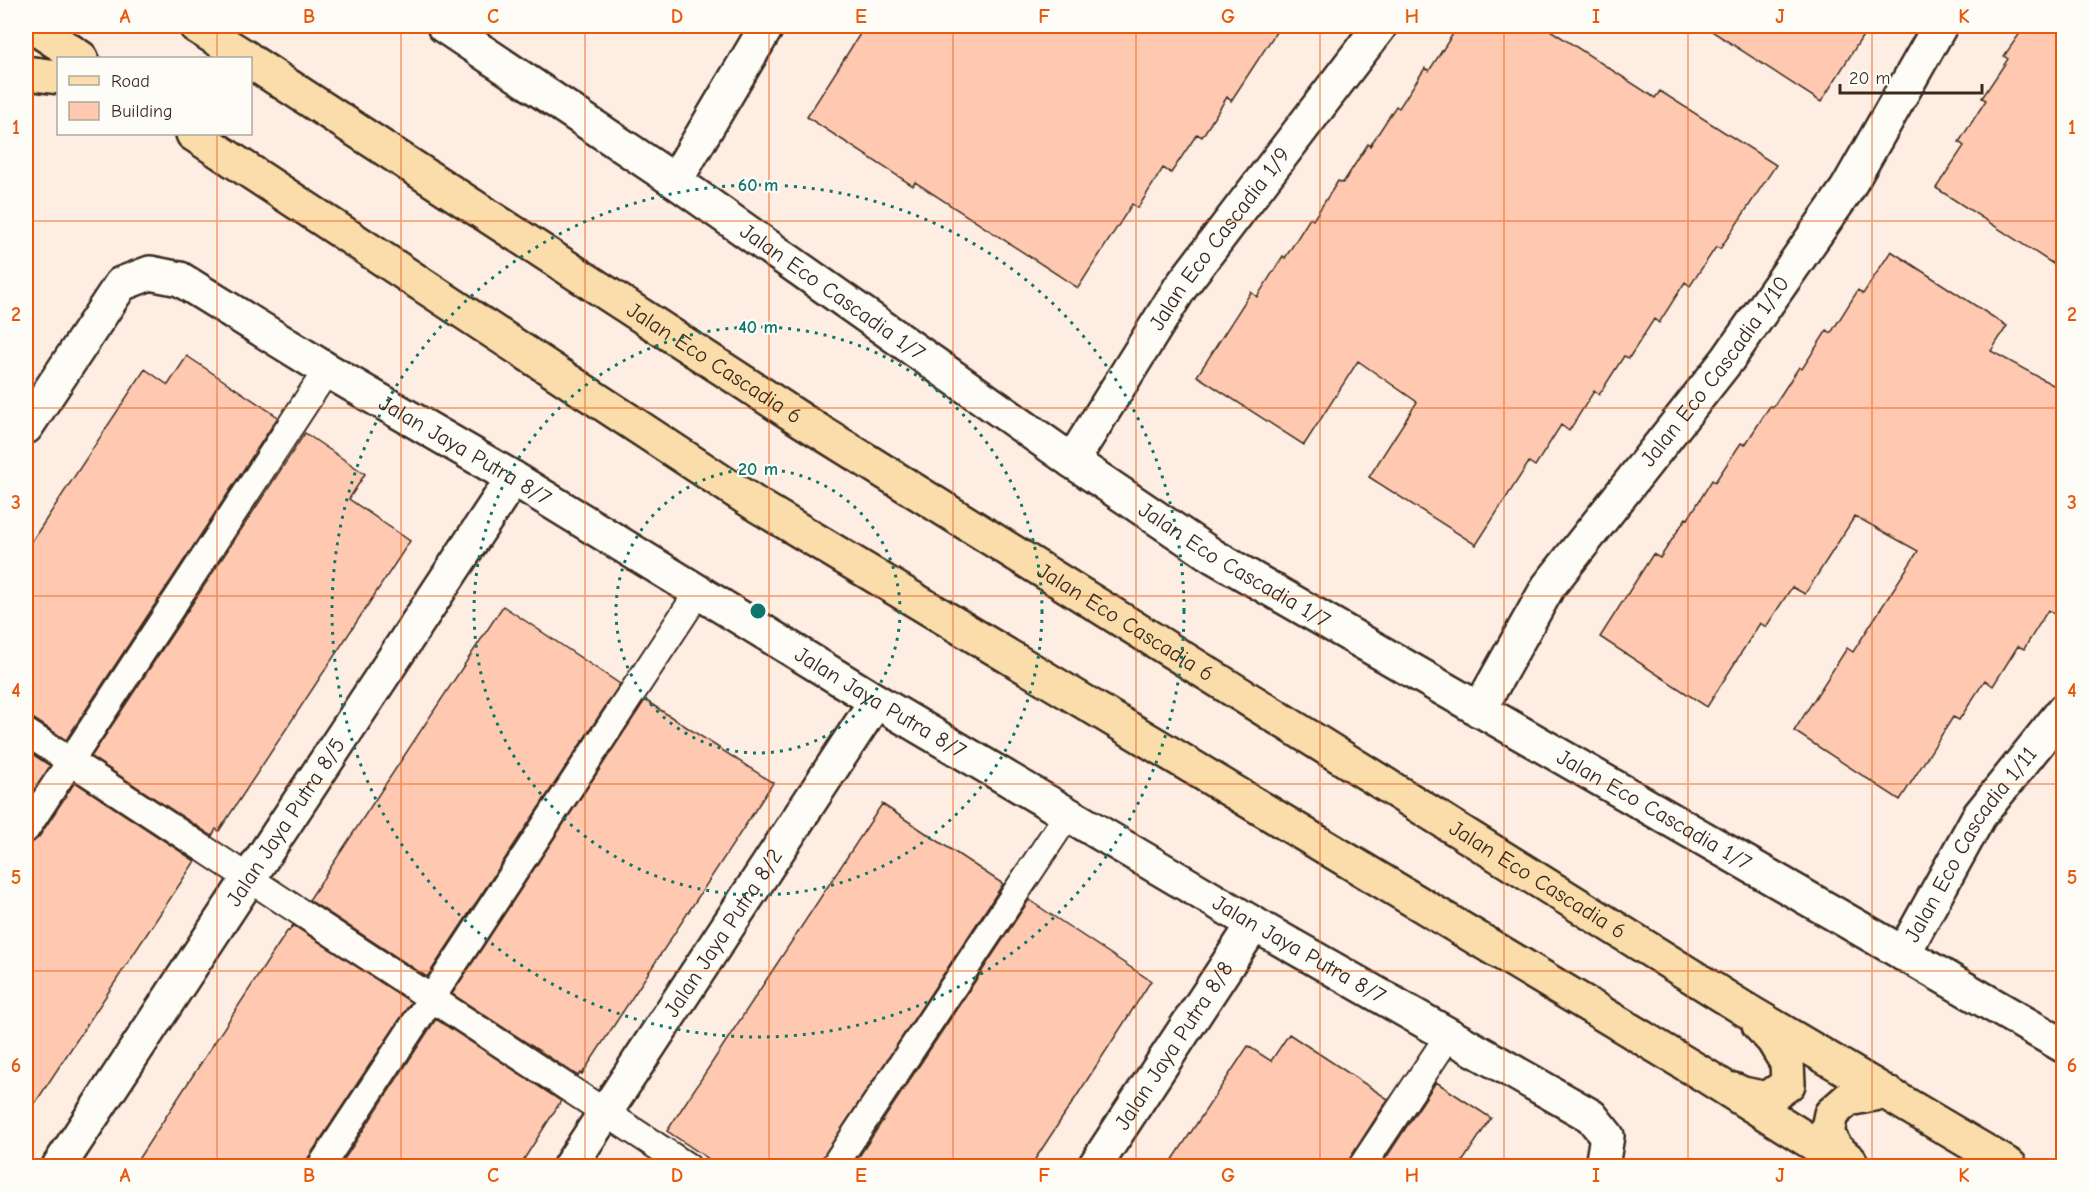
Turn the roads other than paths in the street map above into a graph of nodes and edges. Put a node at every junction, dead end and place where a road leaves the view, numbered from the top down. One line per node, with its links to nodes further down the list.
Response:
1 (32, 26): 7 (main road)
2 (196, 26): 8 (main road)
3 (444, 26): 13 (street, Jalan Eco Cascadia 1/7)
4 (767, 26): 13 (street)
5 (1380, 26): 16 (street, Jalan Eco Cascadia 1/9)
6 (1940, 26): 20 (street, Jalan Eco Cascadia 1/10)
7 (79, 57)
8 (245, 57)
9 (252, 62): 30 (main road, Jalan Eco Cascadia 6)
10 (26, 73): 11 (main road)
11 (57, 77)
12 (195, 135): 33 (main road)
13 (675, 181): 16 (street, Jalan Eco Cascadia 1/7)
14 (327, 370): 15 (street, Jalan Jaya Putra 8/7); 17 (street, Jalan Jaya Putra 8/7); 23 (lane)
15 (26, 427)
16 (1072, 461): 20 (street, Jalan Eco Cascadia 1/7)
17 (513, 478): 18 (street, Jalan Jaya Putra 8/7); 26 (street, Jalan Jaya Putra 8/5)
18 (699, 591): 19 (street, Jalan Jaya Putra 8/7); 29 (lane)
19 (876, 701): 24 (street, Jalan Jaya Putra 8/7); 35 (street, Jalan Jaya Putra 8/2)
20 (1479, 710): 28 (street, Jalan Eco Cascadia 1/7)
21 (2064, 710): 28 (street, Jalan Eco Cascadia 1/11)
22 (26, 732): 23 (lane)
23 (70, 761): 25 (lane); 26 (lane)
24 (1068, 814): 27 (street, Jalan Jaya Putra 8/7); 41 (lane)
25 (26, 829)
26 (248, 878): 29 (lane); 37 (street, Jalan Jaya Putra 8/5)
27 (1254, 924): 31 (street, Jalan Jaya Putra 8/7); 42 (street, Jalan Jaya Putra 8/8)
28 (1903, 954): 32 (street, Jalan Eco Cascadia 1/7)
29 (431, 999): 35 (lane); 38 (lane)
30 (1746, 1010): 33 (main road); 34 (main road, Jalan Eco Cascadia 6)
31 (1449, 1035): 36 (street, Jalan Jaya Putra 8/7); 43 (lane)
32 (2064, 1046)
33 (1706, 1076): 44 (main road)
34 (1884, 1092): 45 (main road); 46 (main road, Jalan Eco Cascadia 6)
35 (605, 1113): 39 (street, Jalan Jaya Putra 8/2); 40 (lane)
36 (1605, 1151)
37 (59, 1167)
38 (321, 1167)
39 (570, 1167)
40 (687, 1167)
41 (834, 1167)
42 (1095, 1167)
43 (1362, 1167)
44 (1849, 1167)
45 (1856, 1167)
46 (2010, 1167)

